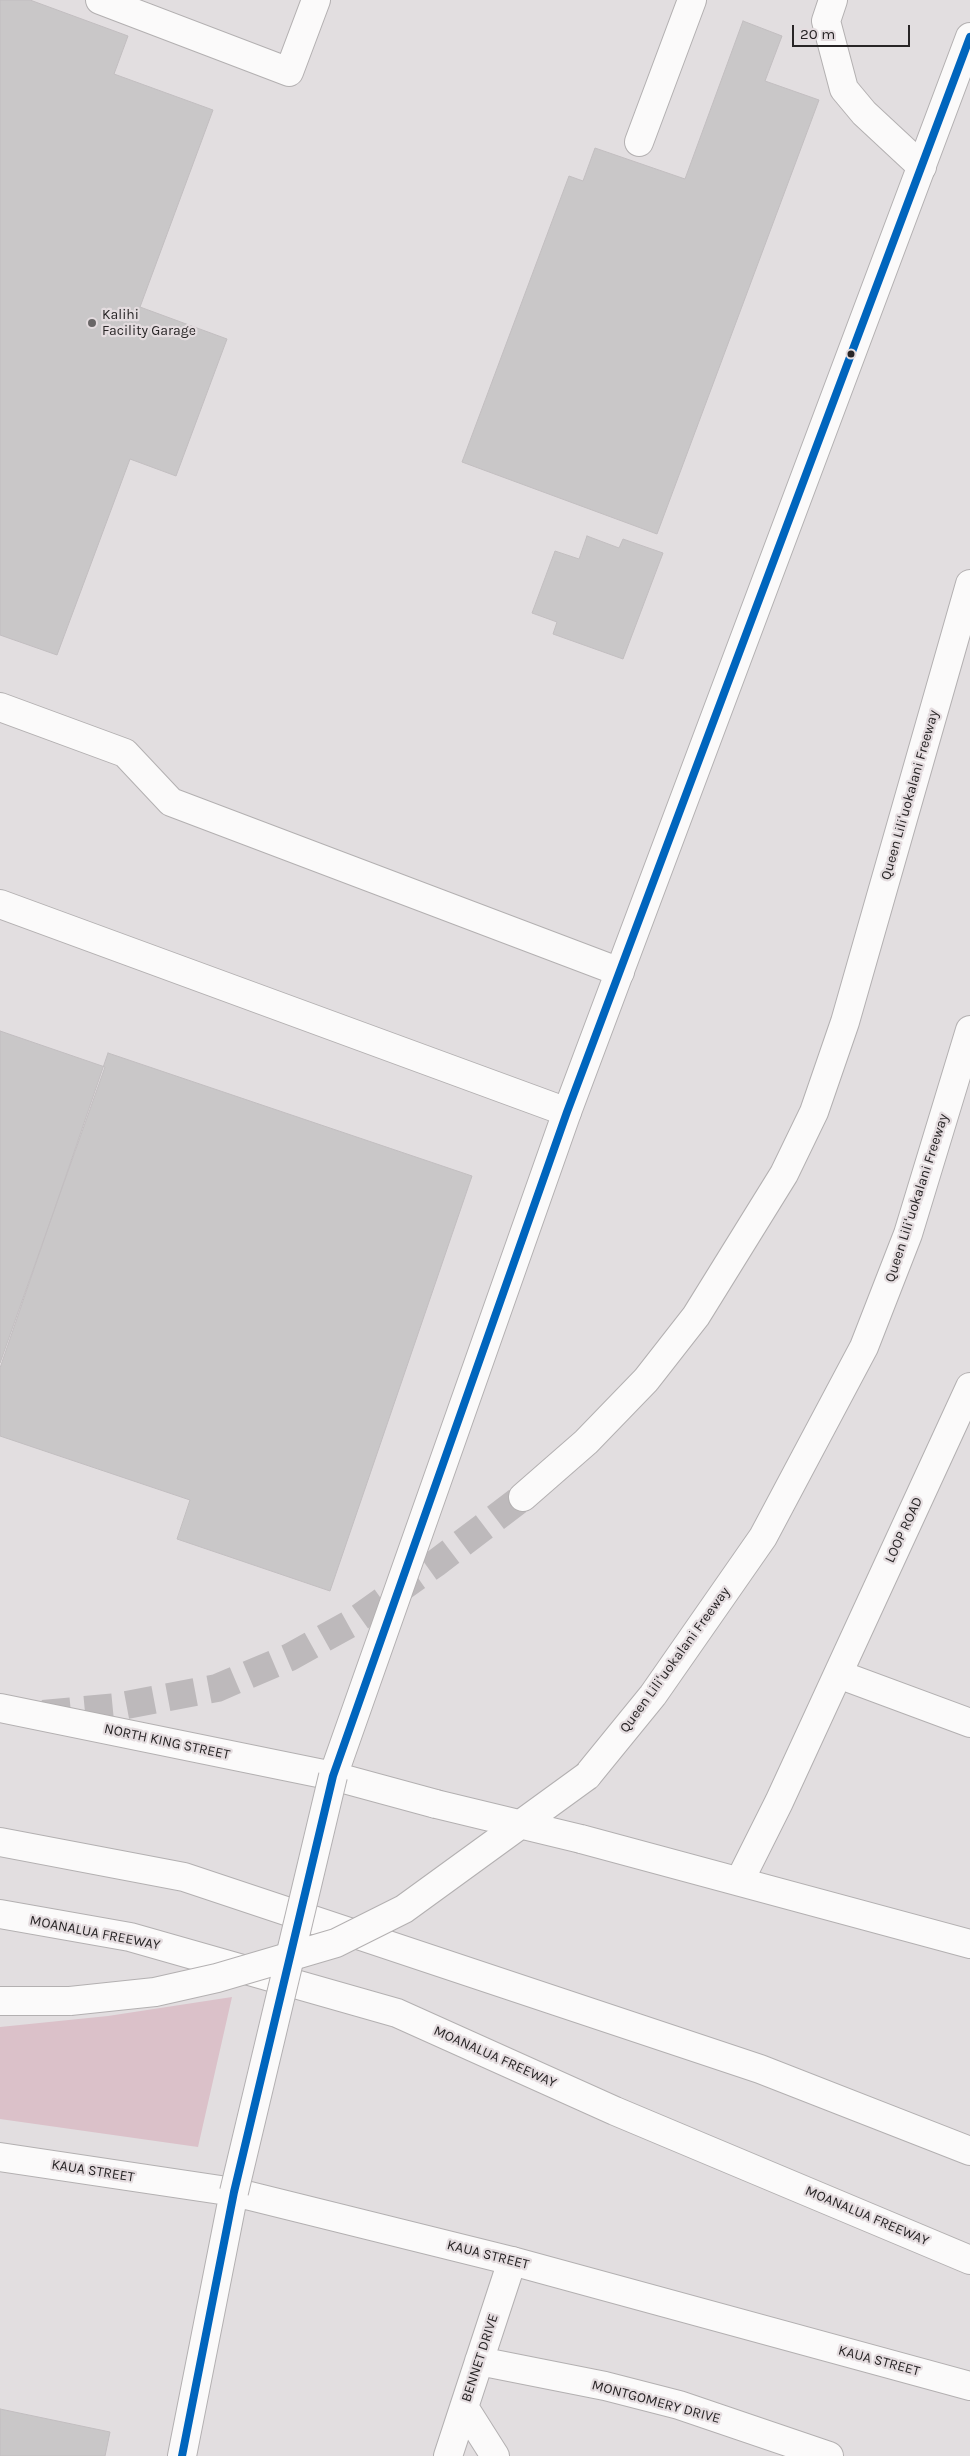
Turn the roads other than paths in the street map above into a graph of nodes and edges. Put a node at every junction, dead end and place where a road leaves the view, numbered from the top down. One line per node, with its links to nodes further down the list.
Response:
1 (100, 0): 2 (main road)
2 (316, 0)
3 (833, 0): 7 (main road)
4 (684, 3): 6 (main road)
5 (970, 37): 7 (main road)
6 (639, 142)
7 (922, 167): 11 (main road)
8 (970, 584): 15 (main road, Queen Liliʻuokalani Freeway)
9 (0, 706): 11 (main road)
10 (0, 904): 13 (main road)
11 (620, 972): 13 (main road)
12 (970, 1030): 24 (main road, Queen Liliʻuokalani Freeway, bridge)
13 (568, 1112): 19 (main road)
14 (970, 1387): 16 (main road, LOOP ROAD)
15 (522, 1497)
16 (838, 1674): 18 (main road); 21 (main road, LOOP ROAD)
17 (0, 1708): 19 (main road, NORTH KING STREET)
18 (970, 1724)
19 (334, 1776): 21 (main road, NORTH KING STREET, bridge); 27 (main road, bridge)
20 (0, 1842): 25 (main road)
21 (740, 1880): 23 (main road, NORTH KING STREET)
22 (0, 1914): 28 (main road, MOANALUA FREEWAY)
23 (970, 1944)
24 (0, 2001)
25 (970, 2151)
26 (0, 2157): 27 (main road, KAUA STREET)
27 (234, 2192): 29 (main road, KAUA STREET); 33 (main road)
28 (970, 2260)
29 (512, 2261): 30 (main road, BENNET DRIVE); 31 (main road, KAUA STREET)
30 (479, 2361): 32 (main road, BENNET DRIVE); 36 (main road, MONTGOMERY DRIVE)
31 (970, 2386)
32 (464, 2407): 34 (main road, BENNET DRIVE); 35 (main road)
33 (182, 2456)
34 (448, 2456)
35 (495, 2456)
36 (829, 2456)

